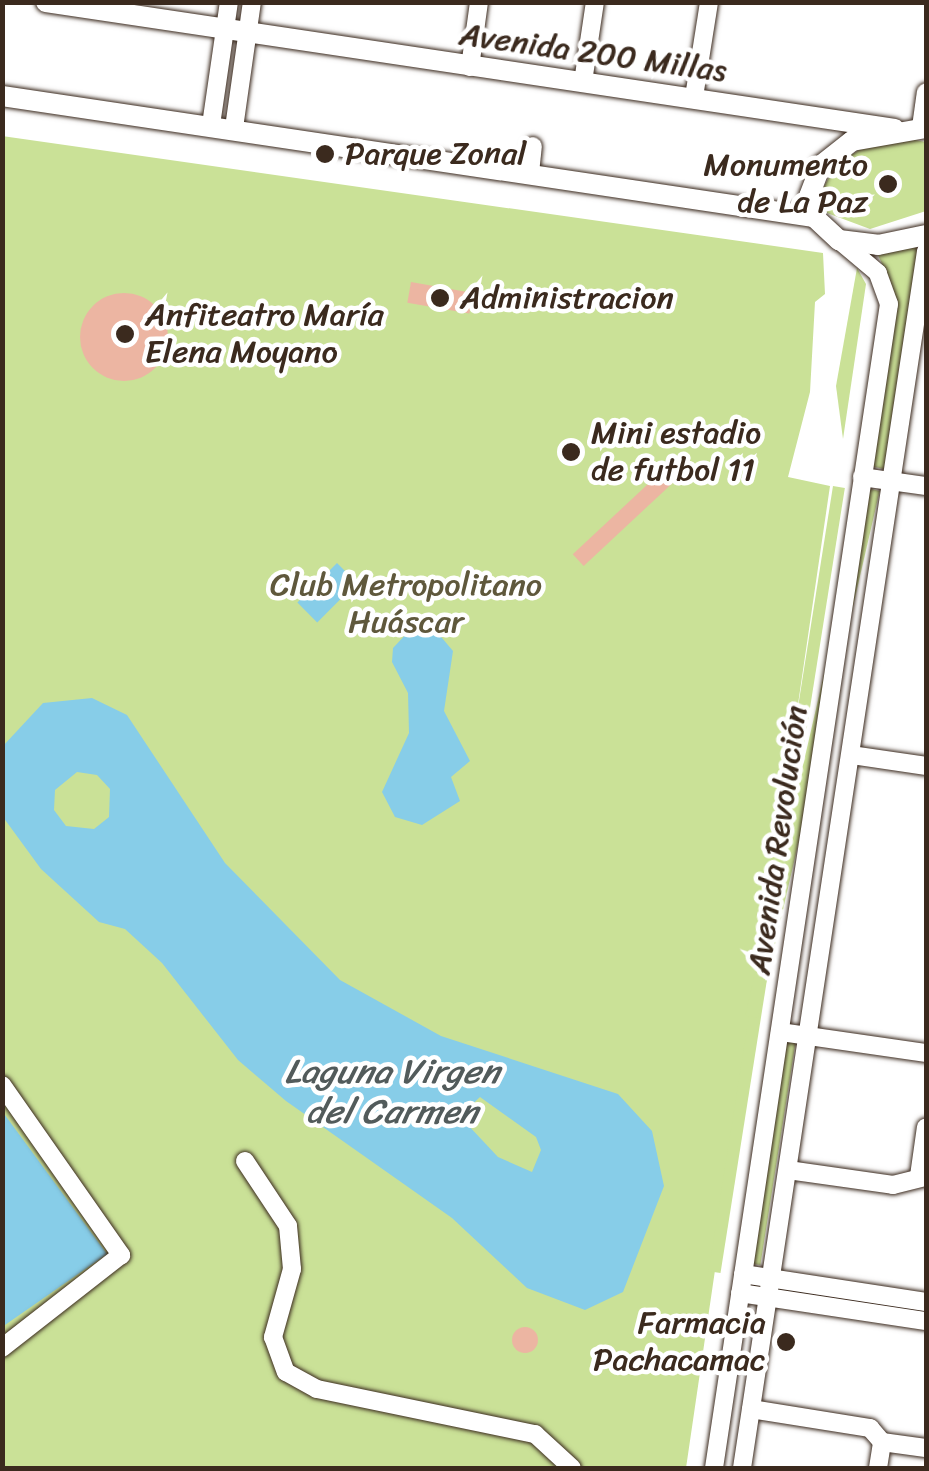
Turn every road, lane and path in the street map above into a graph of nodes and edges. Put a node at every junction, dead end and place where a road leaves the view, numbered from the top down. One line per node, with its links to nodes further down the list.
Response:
1 (46, 2): 7 (main road, Avenida 200 Millas)
2 (229, 2): 7 (street)
3 (252, 2): 8 (street)
4 (480, 2): 9 (street)
5 (595, 2): 10 (street)
6 (709, 2): 13 (street)
7 (225, 30): 8 (main road, Avenida 200 Millas); 14 (street)
8 (248, 32): 9 (main road, Avenida 200 Millas); 15 (street)
9 (470, 67): 10 (main road, Avenida 200 Millas)
10 (583, 82): 13 (main road, Avenida 200 Millas)
11 (926, 92): 16 (street)
12 (2, 96): 14 (main road)
13 (694, 97): 17 (main road, Avenida 200 Millas)
14 (211, 125): 15 (main road)
15 (234, 128): 19 (main road)
16 (924, 128): 17 (main road)
17 (895, 129): 20 (main road)
18 (533, 146): 19 (street)
19 (530, 174): 20 (main road)
20 (814, 218): 22 (main road)
21 (926, 235): 22 (main road)
22 (839, 240): 25 (street, Avenida Revolución)
23 (926, 250): 24 (street, Avenida Revolución)
24 (919, 345): 26 (street, Avenida Revolución)
25 (862, 477): 26 (street); 30 (street, Avenida Revolución)
26 (893, 481): 27 (street); 28 (street, Avenida Revolución)
27 (926, 486)
28 (852, 756): 29 (street); 31 (street, Avenida Revolución)
29 (926, 766)
30 (780, 1032): 31 (street); 38 (street, Avenida Revolución)
31 (809, 1036): 32 (street); 36 (street, Avenida Revolución)
32 (926, 1052)
33 (2, 1084): 42 (street)
34 (926, 1127): 37 (street)
35 (244, 1160): 46 (street)
36 (788, 1170): 37 (street); 39 (street, Avenida Revolución)
37 (923, 1176)
38 (741, 1284): 39 (street); 47 (street, Avenida Revolución)
39 (769, 1287): 40 (street); 41 (street); 43 (street, Avenida Revolución)
40 (926, 1302)
41 (926, 1321)
42 (2, 1348)
43 (751, 1409): 44 (street); 48 (street, Avenida Revolución)
44 (882, 1442): 45 (street); 49 (street)
45 (926, 1448)
46 (572, 1468)
47 (714, 1468)
48 (742, 1468)
49 (878, 1468)

